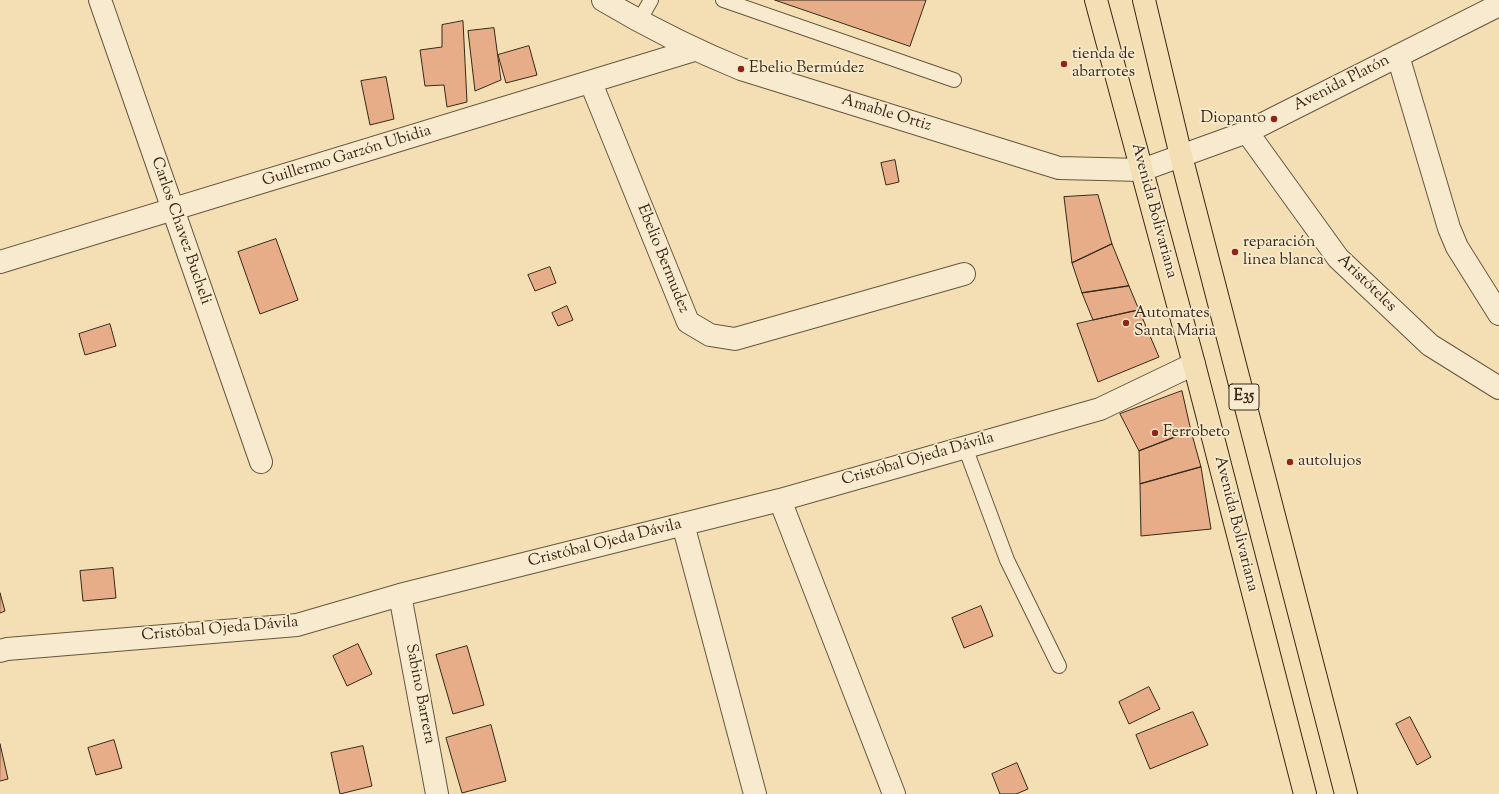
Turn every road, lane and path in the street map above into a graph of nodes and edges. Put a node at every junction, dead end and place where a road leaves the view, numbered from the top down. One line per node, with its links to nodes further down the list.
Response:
1 (100, 0): 16 (street, Carlos Chavez Bucheli)
2 (603, 0): 8 (street, Amable Ortiz)
3 (651, 0): 8 (lane)
4 (723, 0): 11 (lane)
5 (1096, 0): 15 (highway, Avenida Bolivariana / E35)
6 (1144, 0): 14 (highway, E35)
7 (1499, 5): 10 (street, Avenida Platón)
8 (638, 21): 9 (street, Amable Ortiz)
9 (694, 50): 12 (street, Guillermo Garzón Ubidia); 15 (street, Amable Ortiz)
10 (1398, 56): 13 (street, Avenida Platón); 19 (street)
11 (954, 80)
12 (591, 83): 16 (street, Guillermo Garzón Ubidia); 18 (street, Ebelio Bermudez)
13 (1247, 132): 14 (street, Avenida Platón); 21 (street, Aristóteles)
14 (1181, 156): 15 (street, Amable Ortiz); 33 (highway, E35)
15 (1142, 170): 20 (highway, Avenida Bolivariana / E35)
16 (174, 210): 17 (street, Guillermo Garzón Ubidia); 23 (street, Carlos Chavez Bucheli)
17 (0, 262)
18 (964, 274)
19 (1499, 314)
20 (1194, 364): 22 (street, Cristóbal Ojeda Dávila); 32 (highway, Avenida Bolivariana / E35)
21 (1499, 388)
22 (965, 447): 24 (street, Cristóbal Ojeda Dávila); 28 (lane)
23 (261, 462)
24 (780, 500): 25 (street, Cristóbal Ojeda Dávila); 31 (street)
25 (683, 524): 26 (street, Cristóbal Ojeda Dávila); 30 (street)
26 (400, 595): 27 (street, Cristóbal Ojeda Dávila); 29 (street, Sabino Barrera)
27 (0, 651)
28 (1059, 666)
29 (437, 794)
30 (755, 794)
31 (894, 794)
32 (1305, 794)
33 (1346, 794)

